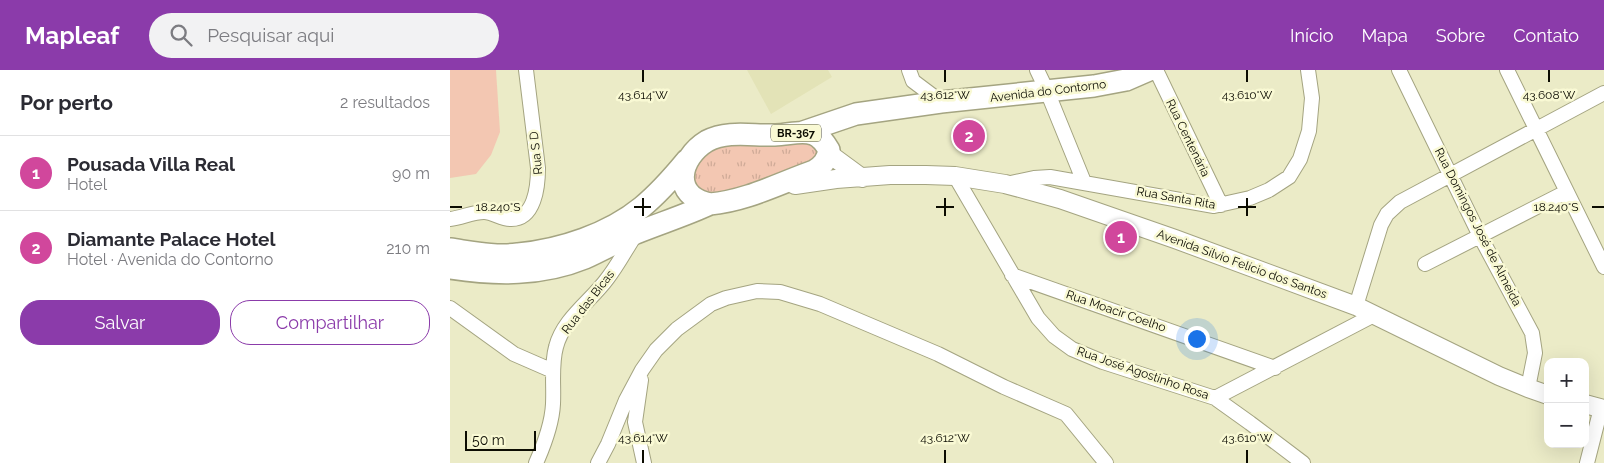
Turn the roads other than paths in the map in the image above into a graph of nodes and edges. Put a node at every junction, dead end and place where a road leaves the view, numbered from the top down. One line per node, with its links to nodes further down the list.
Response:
1 (526, 70): 27 (street, Rua S D)
2 (1036, 70): 9 (street)
3 (1149, 70): 9 (highway, Avenida do Contorno / BR-367)
4 (1156, 70): 26 (street, Rua Centenária)
5 (1308, 70): 26 (street, Rua Santa Rita)
6 (1399, 70): 18 (street, Rua Domingos José de Almeida)
7 (1507, 70): 14 (street)
8 (911, 75): 11 (street); 12 (street)
9 (1047, 91): 11 (highway, Avenida do Contorno / BR-367); 21 (street)
10 (1604, 93): 14 (street)
11 (941, 102): 12 (highway, Avenida do Contorno / BR-367)
12 (903, 107): 13 (highway, Avenida do Contorno / BR-367)
13 (856, 114): 15 (highway, BR-367); 16 (highway, BR-367)
14 (1536, 128): 18 (street); 23 (street)
15 (803, 132): 16 (highway, BR-367); 17 (highway, BR-367)
16 (829, 152): 20 (main road); 24 (highway, BR-367)
17 (690, 156): 25 (highway); 30 (highway, BR-367)
18 (1450, 174): 29 (street, Rua Domingos José de Almeida); 35 (street)
19 (955, 176): 20 (main road, Avenida Sílvio Felício dos Santos); 22 (main road, Avenida Sílvio Felício dos Santos); 34 (street, Rua José Agostinho Rosa)
20 (862, 178): 24 (main road, Avenida Sílvio Felício dos Santos)
21 (1084, 182): 22 (street, Rua Santa Rita); 26 (street, Rua Santa Rita)
22 (1005, 184): 35 (main road, Avenida Sílvio Felício dos Santos)
23 (1566, 192): 29 (street); 33 (street)
24 (754, 194): 25 (highway, BR-367)
25 (710, 204): 28 (highway, BR-367)
26 (1221, 205)
27 (450, 220)
28 (636, 233): 32 (highway, BR-367); 40 (street, Rua das Bicas)
29 (1480, 236): 31 (street); 41 (street, Rua Domingos José de Almeida)
30 (450, 249)
31 (1425, 264)
32 (450, 268)
33 (1604, 268)
34 (1012, 275): 38 (street, Rua Moacir Coelho); 43 (street, Rua José Agostinho Rosa)
35 (1356, 306): 37 (main road, Avenida Sílvio Felício dos Santos)
36 (450, 308): 40 (street)
37 (1374, 315): 38 (street, Rua José Agostinho Rosa); 41 (main road, Avenida Sílvio Felício dos Santos)
38 (1275, 368): 43 (street, Rua José Agostinho Rosa)
39 (642, 370): 46 (street); 47 (street); 48 (street)
40 (553, 371): 45 (street, Rua das Bicas)
41 (1528, 388): 42 (main road, Avenida Sílvio Felício dos Santos)
42 (1544, 393)
43 (1215, 398): 49 (street)
44 (1597, 407): 50 (street)
45 (536, 463)
46 (598, 463)
47 (644, 463)
48 (1106, 463)
49 (1303, 463)
50 (1587, 463)

